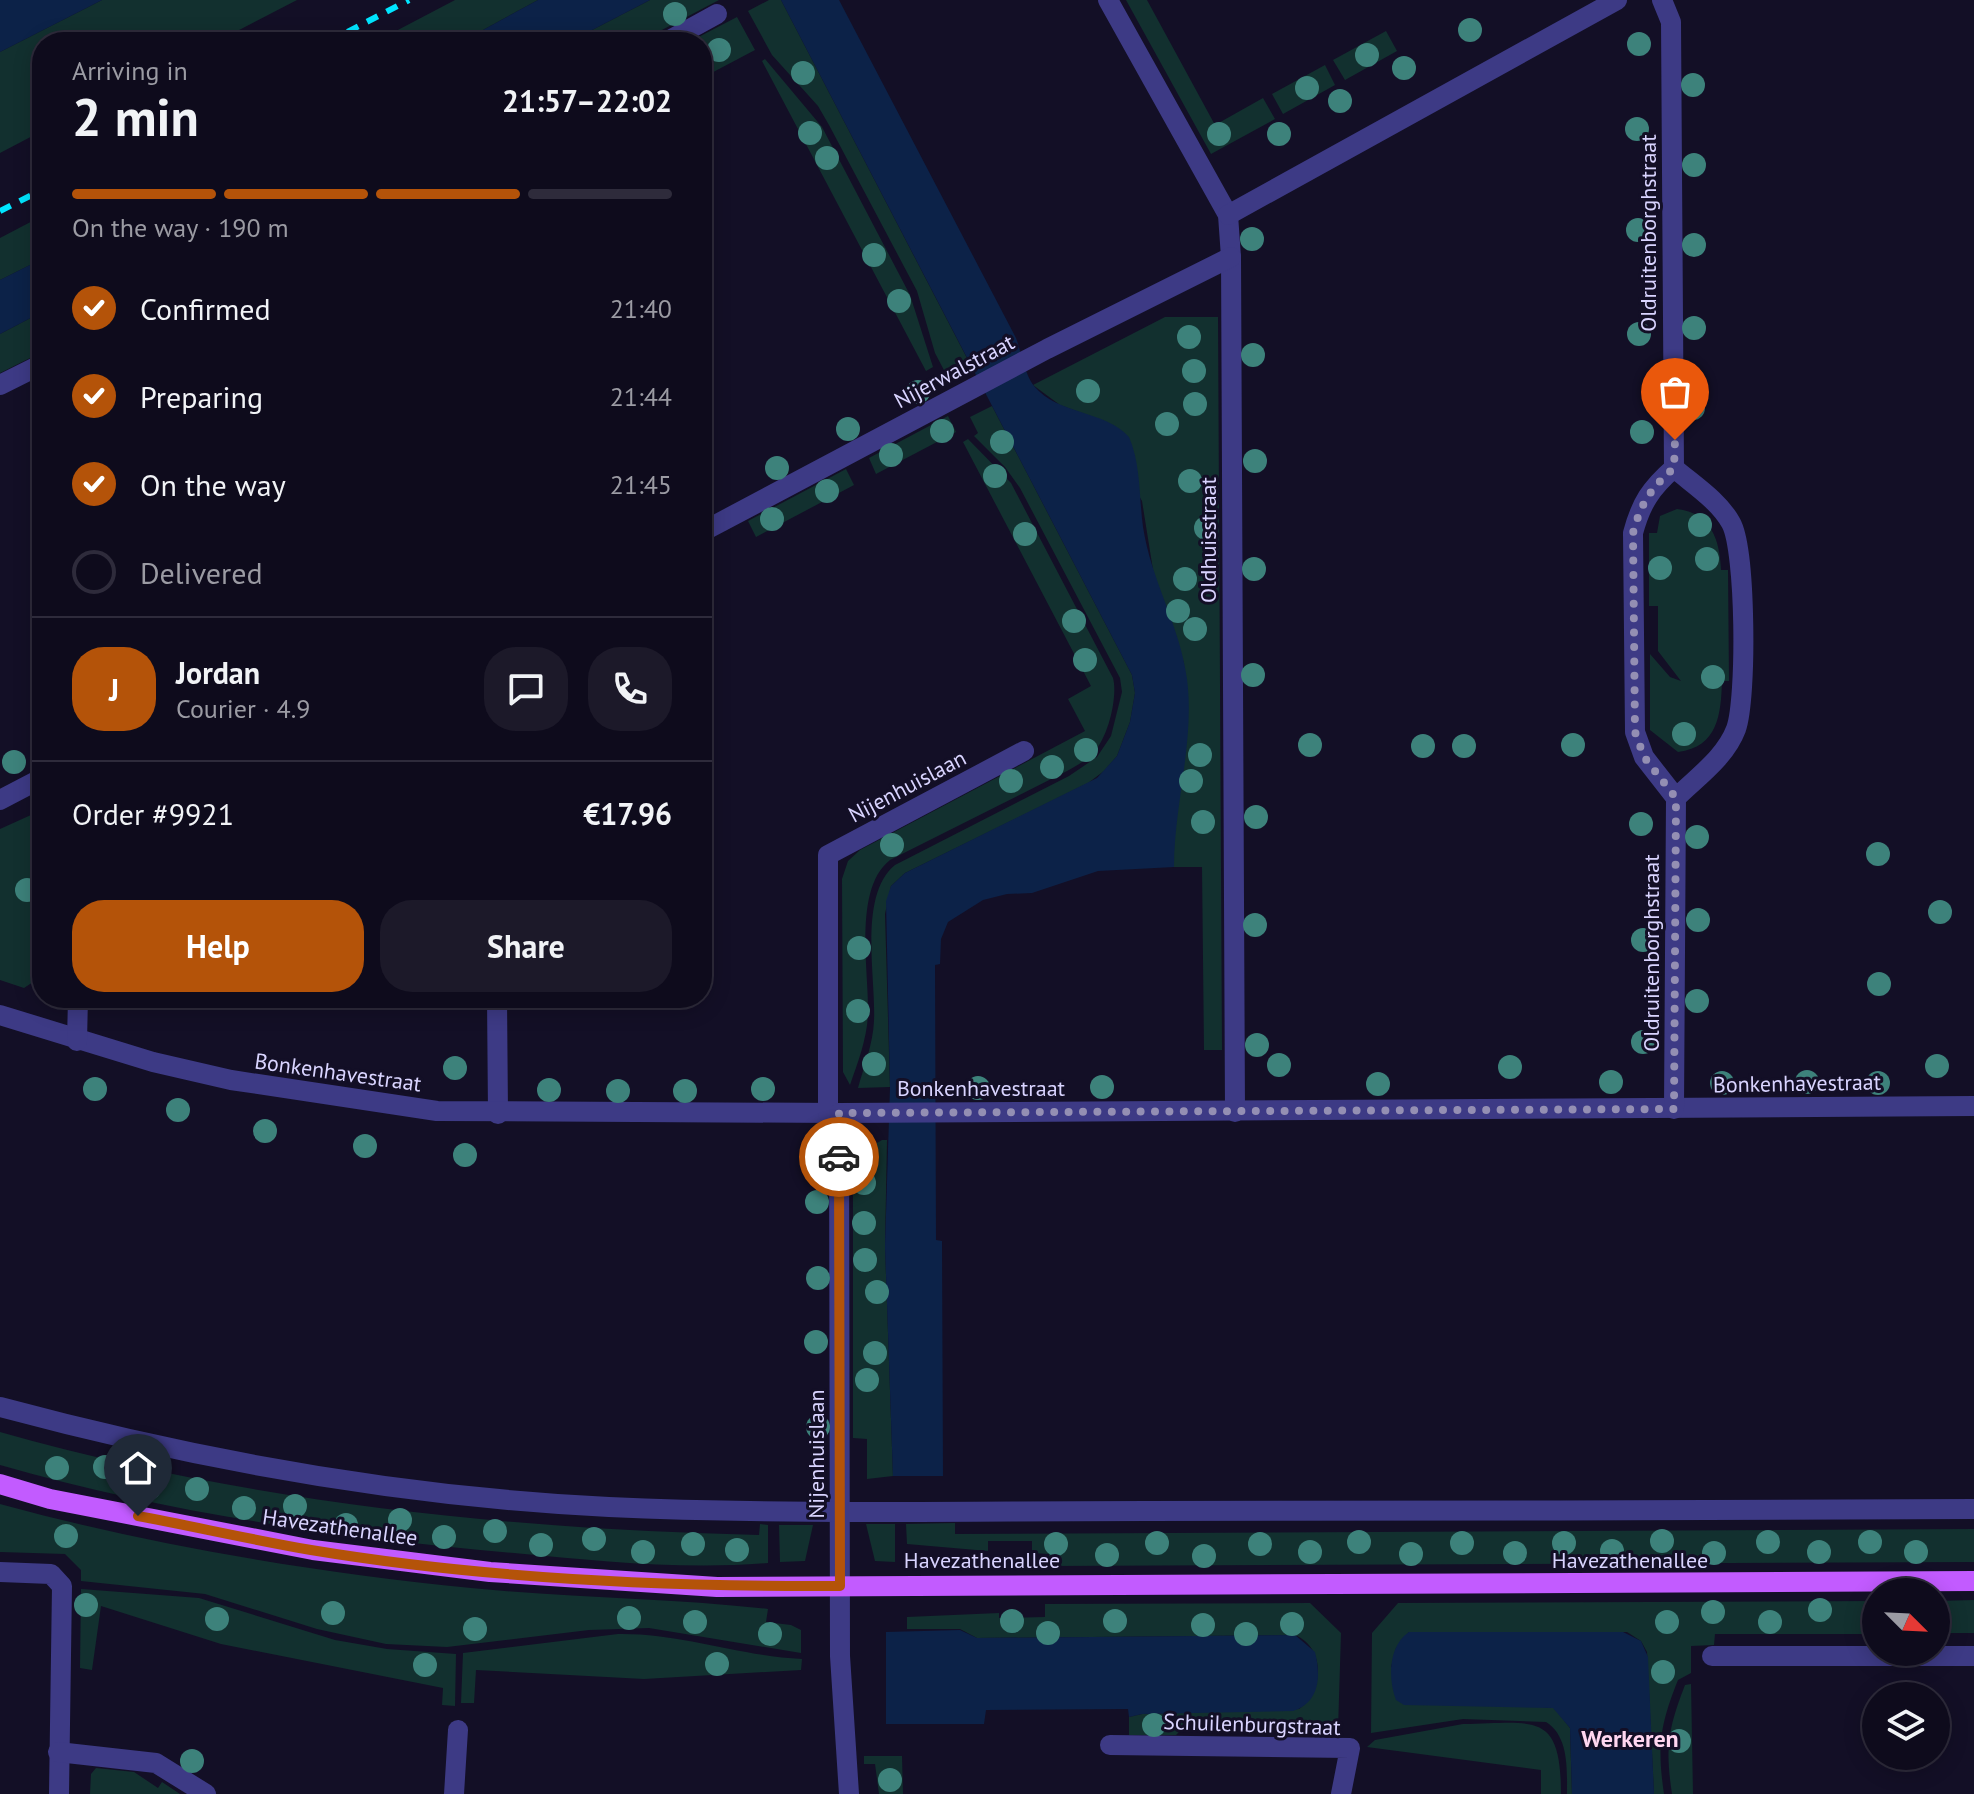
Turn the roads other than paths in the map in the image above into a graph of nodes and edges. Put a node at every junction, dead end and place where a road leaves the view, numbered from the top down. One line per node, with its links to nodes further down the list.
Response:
1 (1108, 0): 6 (street, Oldhuisstraat)
2 (1617, 0): 6 (street)
3 (1662, 0): 10 (street, Oldruitenborghstraat)
4 (717, 14): 5 (street)
5 (684, 32)
6 (1228, 215): 7 (street, Oldhuisstraat)
7 (1231, 257): 11 (street, Nijerwalstraat); 22 (street, Oldhuisstraat)
8 (32, 369): 9 (street)
9 (0, 385)
10 (1674, 468): 14 (street); 14 (street)
11 (712, 527)
12 (1024, 751): 23 (street, Nijenhuislaan)
13 (32, 783): 15 (street)
14 (1676, 798): 21 (street, Oldruitenborghstraat)
15 (0, 800)
16 (78, 1008): 19 (street)
17 (497, 1008): 24 (street)
18 (0, 1015): 19 (street, Bonkenhavestraat)
19 (77, 1041): 24 (street, Bonkenhavestraat)
20 (1974, 1106): 21 (street, Bonkenhavestraat)
21 (1674, 1109): 22 (street, Bonkenhavestraat)
22 (1235, 1112): 23 (street, Bonkenhavestraat)
23 (834, 1113): 24 (street, Bonkenhavestraat); 28 (street, Nijenhuislaan)
24 (498, 1114)
25 (0, 1407): 28 (street)
26 (0, 1484): 31 (main road, Havezathenallee)
27 (1974, 1509): 28 (street)
28 (840, 1511): 31 (street, Nijenhuislaan)
29 (0, 1572): 36 (street)
30 (1974, 1581): 31 (main road, Havezathenallee)
31 (840, 1586): 40 (street, Nijenhuislaan)
32 (1712, 1656): 33 (street)
33 (1974, 1656)
34 (458, 1730): 39 (street)
35 (1110, 1745): 41 (street, Schuilenburgstraat)
36 (58, 1752): 37 (street); 38 (street)
37 (59, 1794)
38 (206, 1794)
39 (454, 1794)
40 (849, 1794)
41 (1341, 1794)

